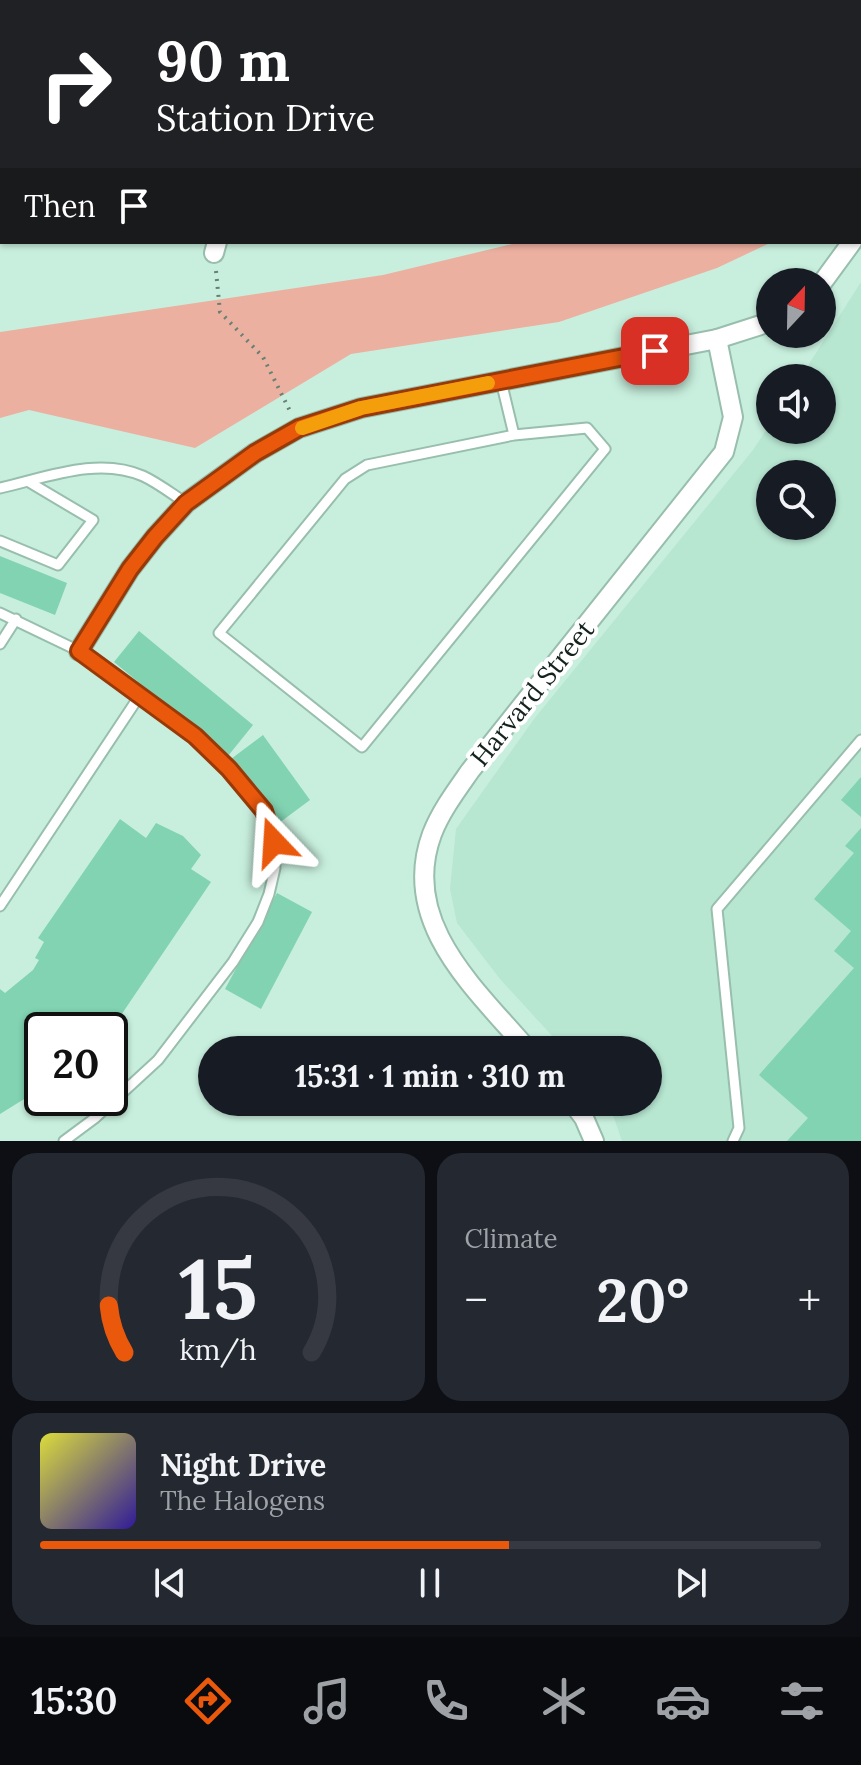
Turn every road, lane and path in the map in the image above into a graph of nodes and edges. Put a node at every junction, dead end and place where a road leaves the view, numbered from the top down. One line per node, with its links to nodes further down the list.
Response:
1 (851, 244): 3 (street)
2 (215, 248): 7 (path)
3 (833, 268)
4 (756, 326): 5 (street)
5 (717, 339): 6 (street); 20 (street, Harvard Street)
6 (501, 381): 7 (street); 8 (lane)
7 (299, 428): 11 (street)
8 (514, 435): 8 (lane)
9 (29, 482): 10 (lane); 11 (lane); 12 (lane)
10 (0, 488)
11 (186, 503): 16 (street)
12 (0, 541)
13 (0, 613): 14 (lane)
14 (16, 619): 15 (lane); 16 (lane)
15 (0, 644)
16 (79, 651): 17 (lane)
17 (140, 695): 19 (lane); 22 (lane)
18 (861, 740): 24 (lane)
19 (0, 906)
20 (516, 1036)
21 (582, 1116): 23 (street)
22 (64, 1141)
23 (594, 1141)
24 (733, 1141)

